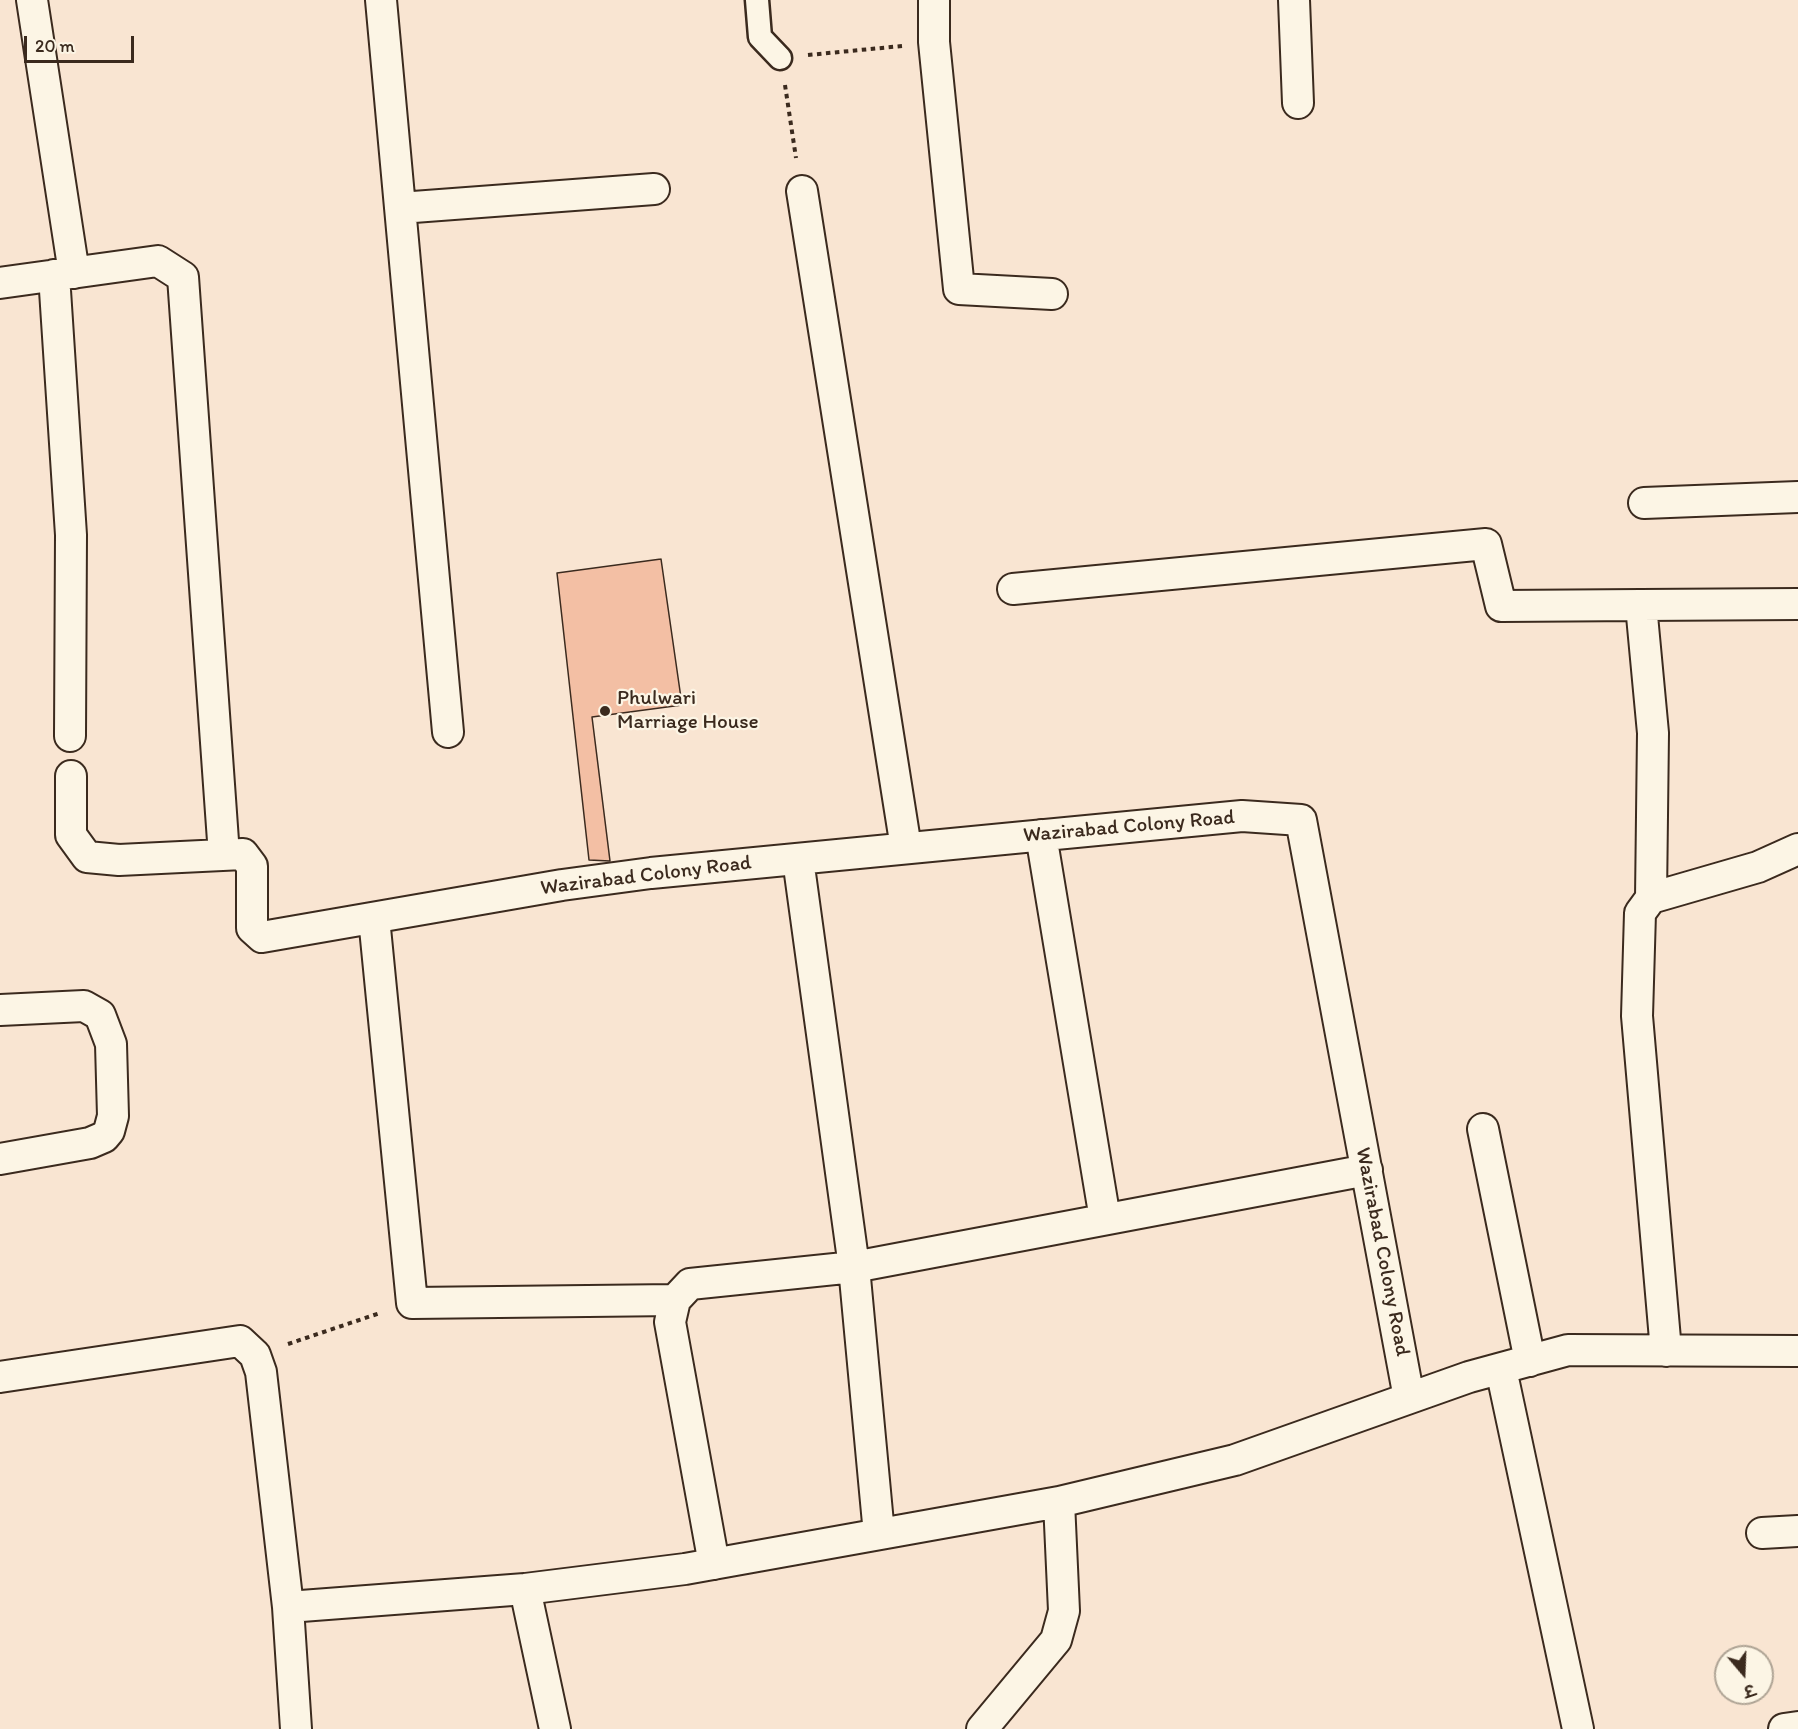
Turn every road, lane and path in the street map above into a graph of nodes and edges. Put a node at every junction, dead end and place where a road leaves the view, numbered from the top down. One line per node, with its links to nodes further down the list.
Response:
1 (32, 0): 12 (street)
2 (381, 0): 11 (street)
3 (757, 0): 7 (street)
4 (934, 0): 6 (street)
5 (1294, 0): 8 (street)
6 (934, 42): 7 (path); 14 (street)
7 (780, 58): 10 (path)
8 (1298, 103)
9 (654, 189): 11 (street)
10 (802, 191): 24 (street)
11 (400, 208): 20 (street)
12 (64, 274): 13 (street); 21 (street); 26 (street)
13 (0, 283)
14 (1052, 294)
15 (1798, 497): 16 (street)
16 (1644, 503)
17 (1013, 589): 19 (street)
18 (1798, 604): 19 (street)
19 (1641, 605): 28 (street)
20 (448, 732)
21 (70, 736)
22 (71, 776): 26 (street)
23 (1041, 835): 24 (street, Wazirabad Colony Road); 33 (street, Wazirabad Colony Road); 34 (street)
24 (906, 848): 27 (street, Wazirabad Colony Road)
25 (1798, 849): 28 (street)
26 (224, 855): 29 (street, Wazirabad Colony Road)
27 (798, 858): 29 (street, Wazirabad Colony Road); 35 (street)
28 (1651, 898): 38 (street)
29 (374, 918): 37 (street)
30 (0, 1010): 32 (street)
31 (1483, 1130): 41 (street)
32 (0, 1159)
33 (1367, 1170): 34 (street); 44 (street, Wazirabad Colony Road)
34 (1105, 1220): 35 (street)
35 (854, 1267): 36 (street); 48 (street)
36 (675, 1300): 37 (street); 49 (street)
37 (412, 1302): 40 (path)
38 (1666, 1351): 39 (street); 41 (street)
39 (1798, 1351)
40 (255, 1355): 43 (street); 51 (street)
41 (1530, 1360): 42 (street)
42 (1501, 1369): 44 (street); 56 (street)
43 (0, 1377)
44 (1409, 1398): 45 (street)
45 (1059, 1502): 48 (street); 55 (street)
46 (1798, 1531): 47 (street)
47 (1762, 1533)
48 (879, 1534): 49 (street)
49 (714, 1564): 50 (street)
50 (525, 1589): 51 (street); 54 (street)
51 (288, 1607): 53 (street)
52 (1798, 1727): 57 (street)
53 (296, 1729)
54 (555, 1729)
55 (982, 1729)
56 (1578, 1729)
57 (1784, 1729)

